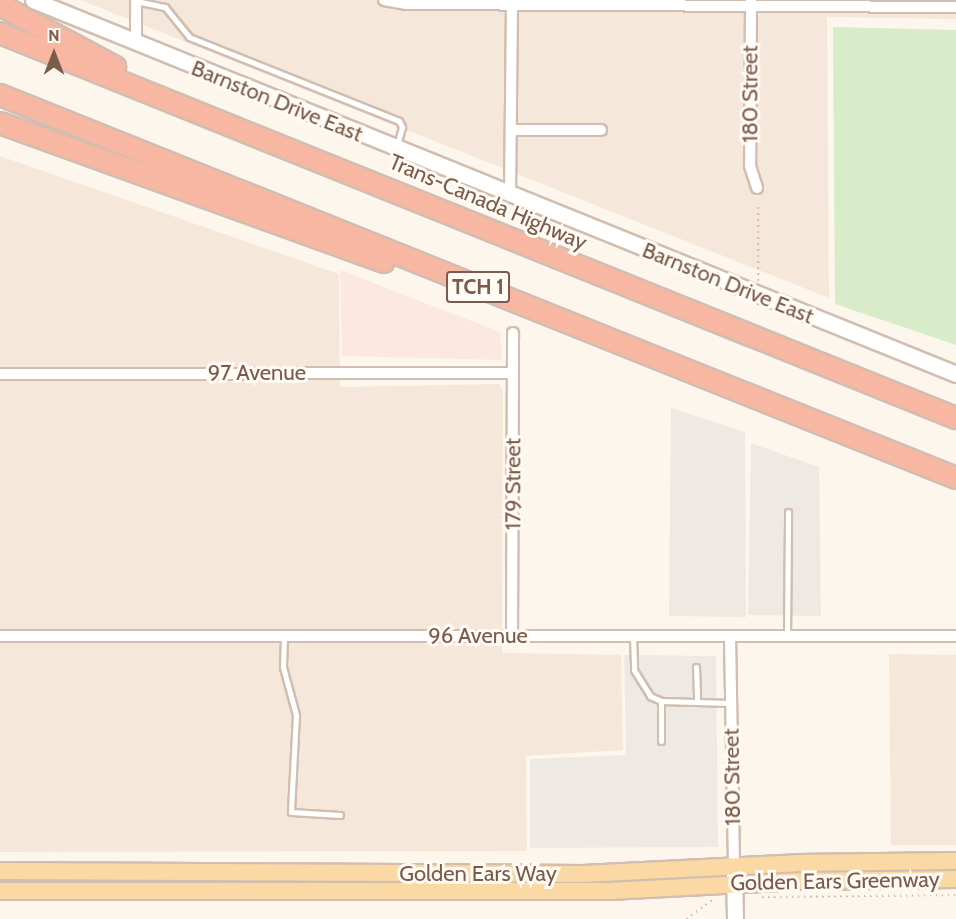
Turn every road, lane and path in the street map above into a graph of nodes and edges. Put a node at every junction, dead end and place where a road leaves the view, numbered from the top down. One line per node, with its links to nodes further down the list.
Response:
1 (33, 0): 9 (street, Barnston Drive East)
2 (384, 0): 4 (street)
3 (136, 1): 9 (street); 15 (lane)
4 (512, 2): 5 (street); 13 (street)
5 (751, 3): 7 (street); 16 (street, 180 Street)
6 (0, 5): 11 (highway)
7 (956, 7)
8 (0, 33): 11 (highway, Trans-Canada Highway / TCH 1)
9 (136, 45): 15 (street, Barnston Drive East)
10 (0, 95): 21 (highway, TCH 1)
11 (184, 104): 25 (highway, Trans-Canada Highway / TCH 1)
12 (0, 122): 21 (highway)
13 (511, 130): 14 (street); 17 (street)
14 (601, 130)
15 (396, 149): 17 (street, Barnston Drive East)
16 (757, 188)
17 (510, 195): 24 (street, Barnston Drive East)
18 (758, 205): 19 (path)
19 (758, 285)
20 (513, 333): 22 (street, 179 Street)
21 (594, 334): 26 (highway, TCH 1)
22 (513, 373): 23 (street, 97 Avenue); 29 (street, 179 Street)
23 (0, 374)
24 (956, 374)
25 (956, 418)
26 (956, 478)
27 (788, 512): 32 (lane)
28 (0, 636): 34 (street, 96 Avenue)
29 (512, 636): 30 (street, 96 Avenue); 34 (street, 96 Avenue)
30 (633, 636): 31 (street, 96 Avenue); 36 (lane)
31 (730, 636): 32 (street, 96 Avenue); 38 (street, 180 Street)
32 (787, 636): 33 (street, 96 Avenue)
33 (956, 636)
34 (284, 637): 40 (lane)
35 (696, 667): 37 (lane)
36 (661, 701): 37 (lane); 39 (lane)
37 (697, 702): 38 (lane)
38 (730, 703): 42 (street, 180 Street)
39 (661, 741)
40 (340, 815)
41 (956, 861): 42 (main road, Golden Ears Way)
42 (734, 866): 43 (main road, Golden Ears Way); 45 (street, 180 Street)
43 (0, 871)
44 (956, 879): 45 (main road, Golden Ears Way)
45 (734, 890): 46 (main road, Golden Ears Way); 47 (path, Golden Ears Greenway); 48 (path, Golden Ears Greenway); 49 (street, 180 Street)
46 (0, 891)
47 (956, 895)
48 (686, 919)
49 (735, 919)

